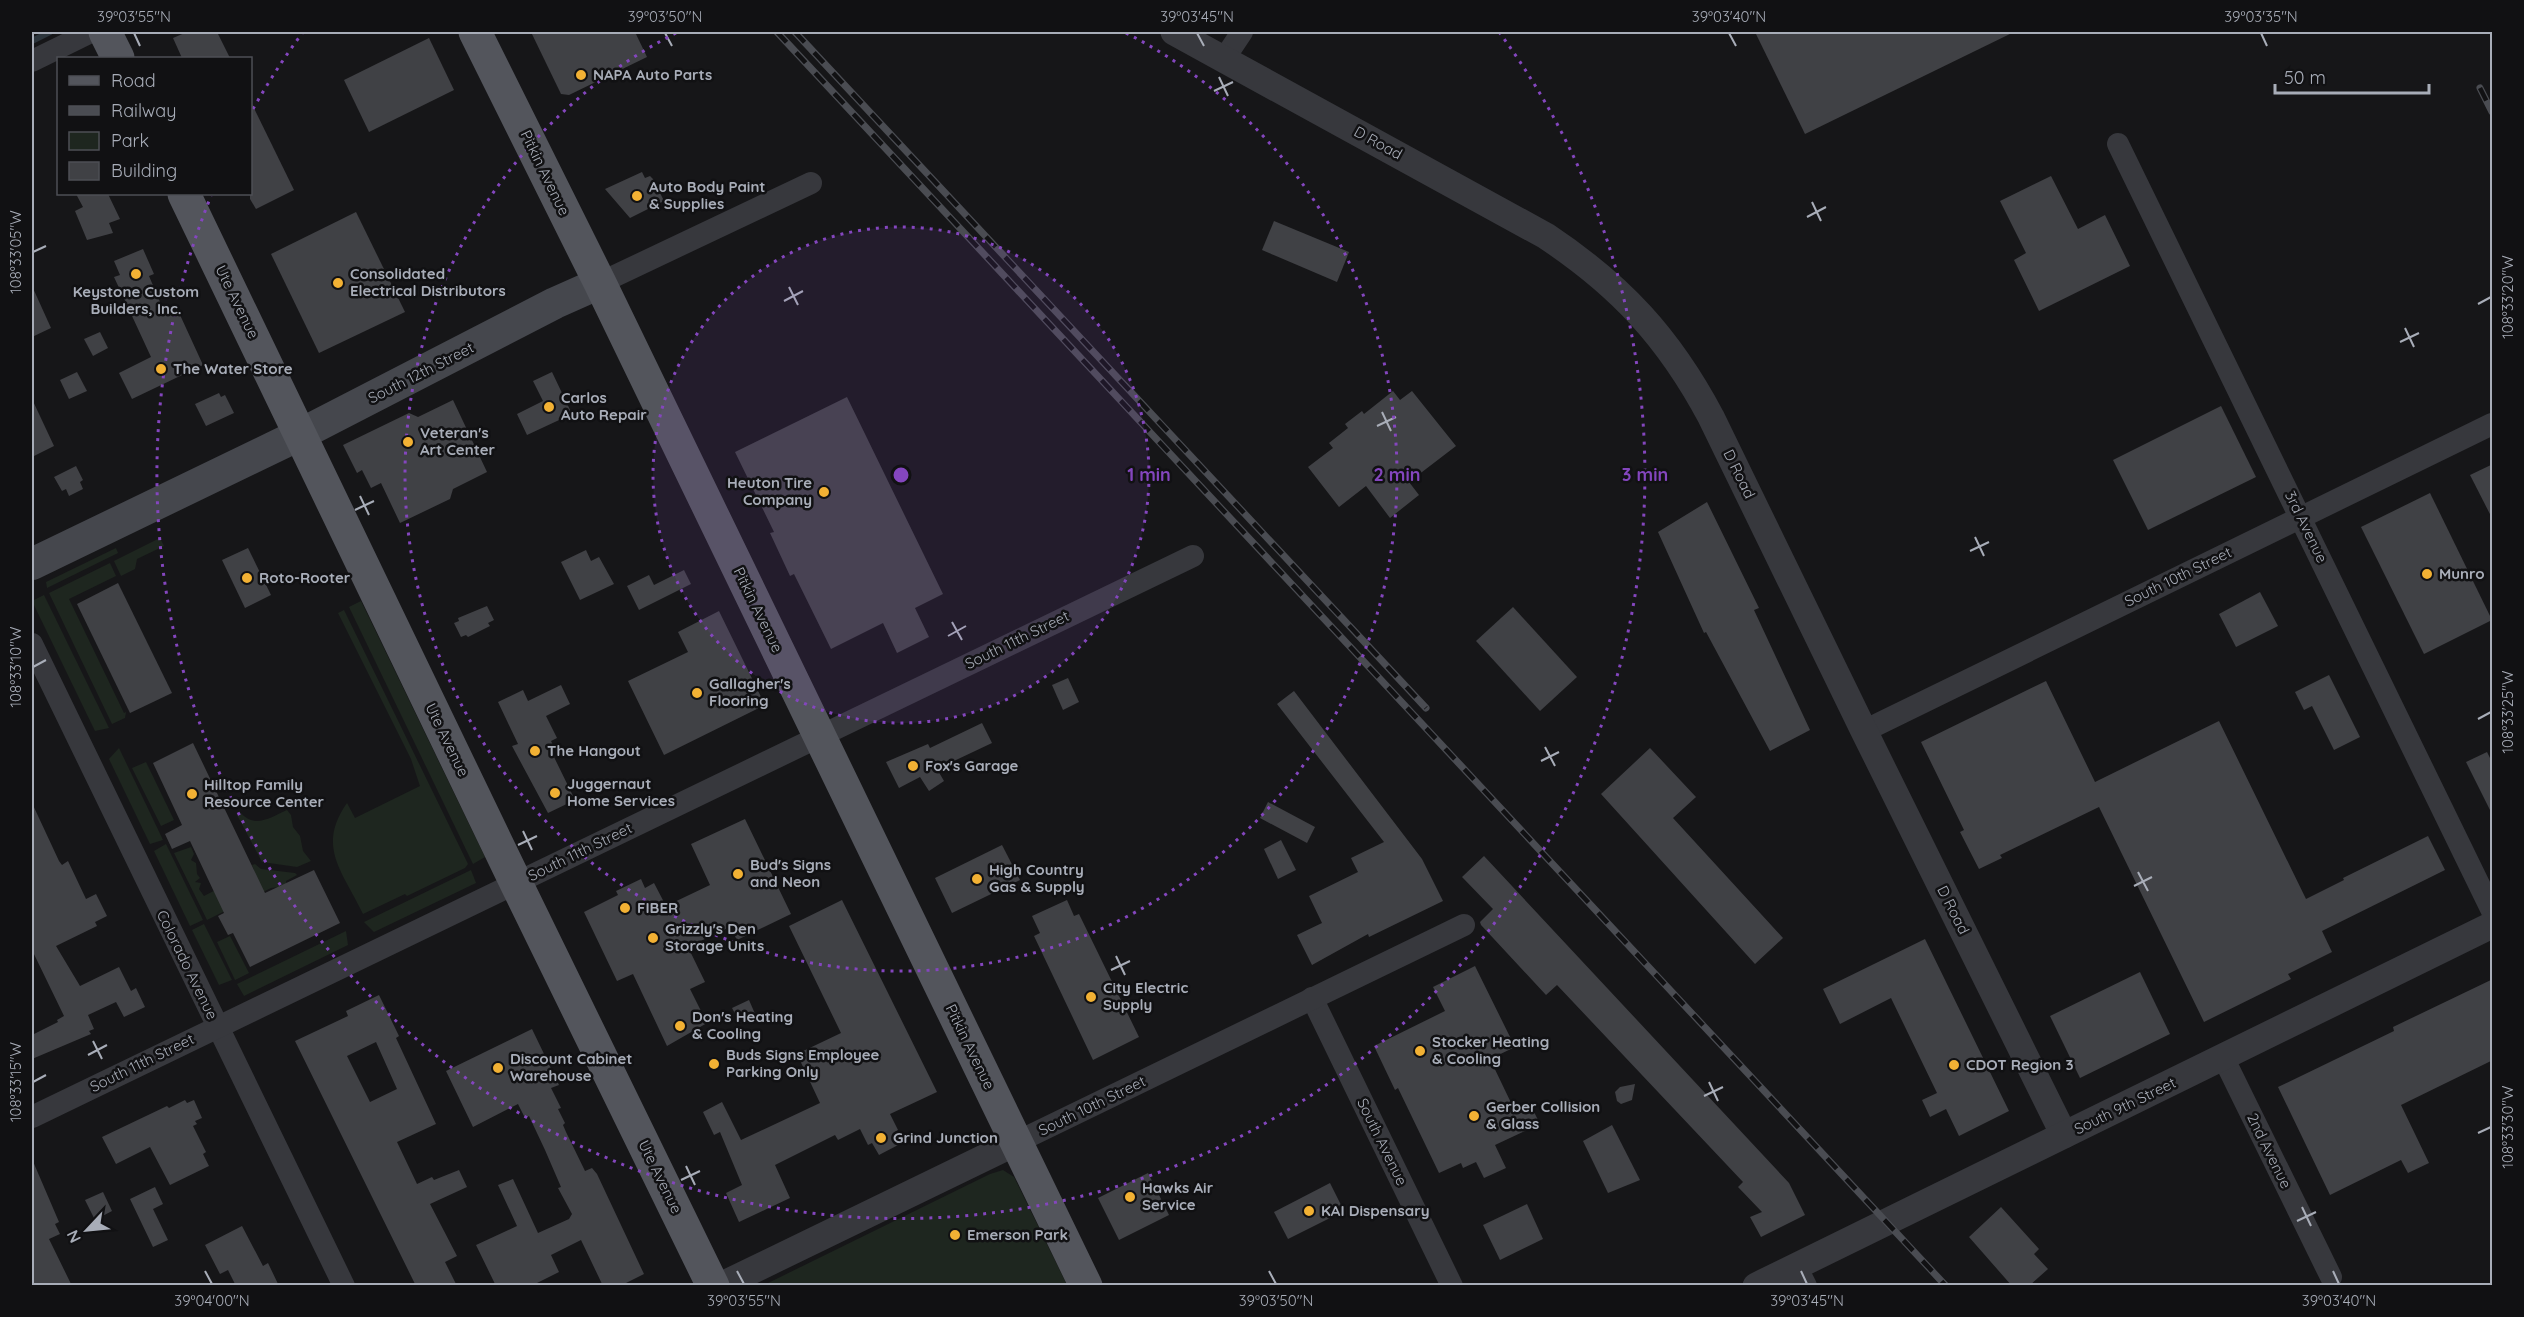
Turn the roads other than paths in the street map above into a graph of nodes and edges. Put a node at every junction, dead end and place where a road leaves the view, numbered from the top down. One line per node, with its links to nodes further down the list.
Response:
1 (91, 32): 8 (street)
2 (105, 32): 6 (main road)
3 (475, 32): 12 (main road, Pitkin Avenue)
4 (1174, 32): 7 (street, D Road)
5 (1242, 32): 7 (street)
6 (118, 57)
7 (1224, 59): 19 (street, D Road)
8 (32, 61)
9 (2118, 144): 15 (street, 3rd Avenue)
10 (812, 183): 12 (street, South 12th Street)
11 (184, 195): 14 (main road, Ute Avenue)
12 (600, 283): 14 (main road, South 12th Street); 20 (main road, Pitkin Avenue)
13 (2493, 424): 15 (street, South 10th Street)
14 (301, 434): 17 (main road, South 12th Street); 21 (main road, Ute Avenue)
15 (2301, 517): 19 (street, South 10th Street); 22 (street, 3rd Avenue)
16 (1193, 556): 20 (street, South 11th Street)
17 (32, 564)
18 (32, 644): 26 (street, Colorado Avenue)
19 (1864, 731): 29 (street, D Road)
20 (819, 736): 21 (street, South 11th Street); 30 (main road, Pitkin Avenue)
21 (516, 883): 26 (street, South 11th Street); 34 (main road, Ute Avenue)
22 (2493, 911)
23 (1464, 925): 25 (street, South 10th Street)
24 (2493, 926): 27 (street, South 9th Street)
25 (1312, 998): 30 (street, South 10th Street); 37 (street, South Avenue)
26 (218, 1027): 28 (street, South 11th Street); 33 (street, Colorado Avenue)
27 (2223, 1057): 29 (street, South 9th Street); 32 (street, 2nd Avenue)
28 (32, 1117)
29 (2064, 1135): 31 (street, South 9th Street)
30 (1017, 1142): 35 (street, South 10th Street); 36 (main road, Pitkin Avenue)
31 (1801, 1276): 38 (street, South 9th Street)
32 (2331, 1277)
33 (344, 1286)
34 (713, 1286)
35 (720, 1286)
36 (1086, 1286)
37 (1452, 1286)
38 (1756, 1286)

